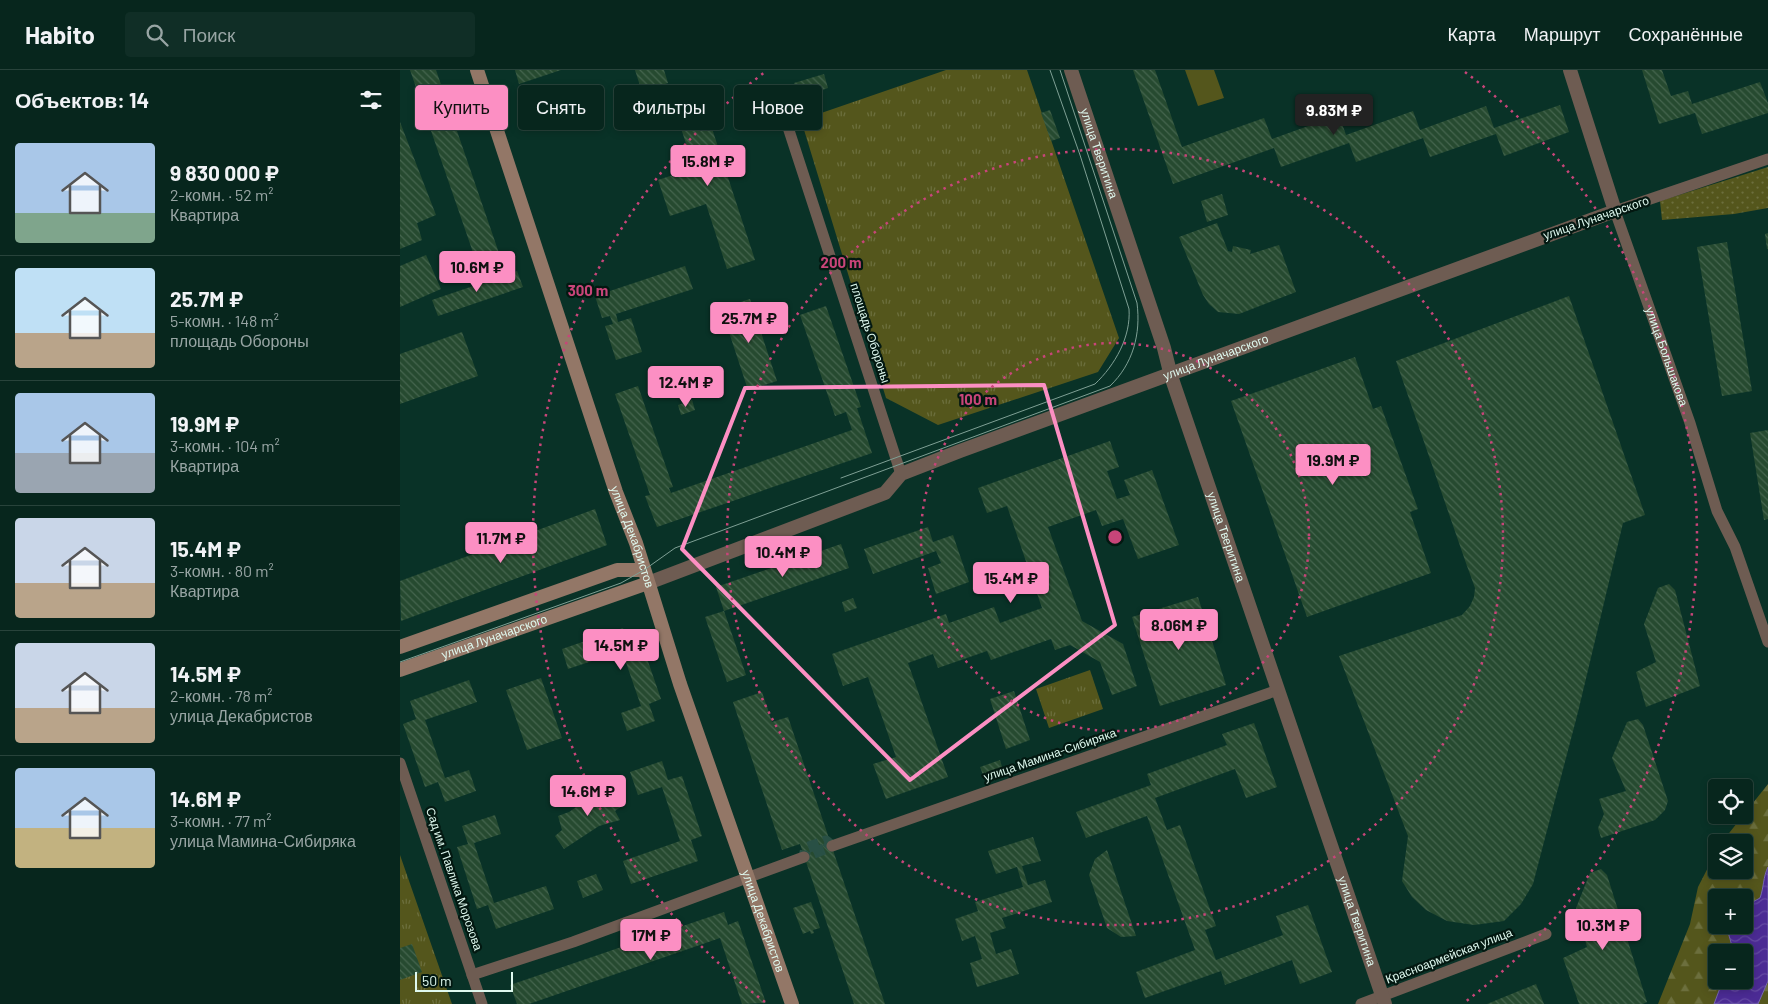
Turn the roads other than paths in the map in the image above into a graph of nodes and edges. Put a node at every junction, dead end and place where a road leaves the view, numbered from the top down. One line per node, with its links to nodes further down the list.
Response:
1 (477, 70): 9 (main road, улица Декабристов)
2 (1072, 70): 7 (street, улица Тверитина)
3 (1570, 70): 6 (street, улица Большакова)
4 (789, 130): 8 (street, площадь Обороны)
5 (1768, 159): 6 (street, улица Луначарского)
6 (1615, 211): 7 (street, улица Луначарского); 10 (street, улица Большакова)
7 (1170, 376): 8 (street, улица Луначарского); 13 (street, улица Тверитина)
8 (902, 474): 9 (street, улица Луначарского)
9 (646, 577): 11 (main road, улица Луначарского); 12 (main road, улица Луначарского); 17 (main road, улица Декабристов)
10 (1768, 642)
11 (400, 647)
12 (400, 670)
13 (1278, 690): 15 (street, улица Мамина-Сибиряка); 20 (street, улица Тверитина)
14 (400, 763): 19 (street, Сад им. Павлика Морозова)
15 (832, 846)
16 (804, 857): 17 (street)
17 (748, 878): 19 (street); 22 (main road, улица Декабристов)
18 (1546, 934): 20 (street, Красноармейская улица)
19 (472, 975): 21 (street, Сад им. Павлика Морозова)
20 (1384, 1000): 23 (street, Красноармейская улица)
21 (482, 1004)
22 (792, 1004)
23 (1361, 1004)

